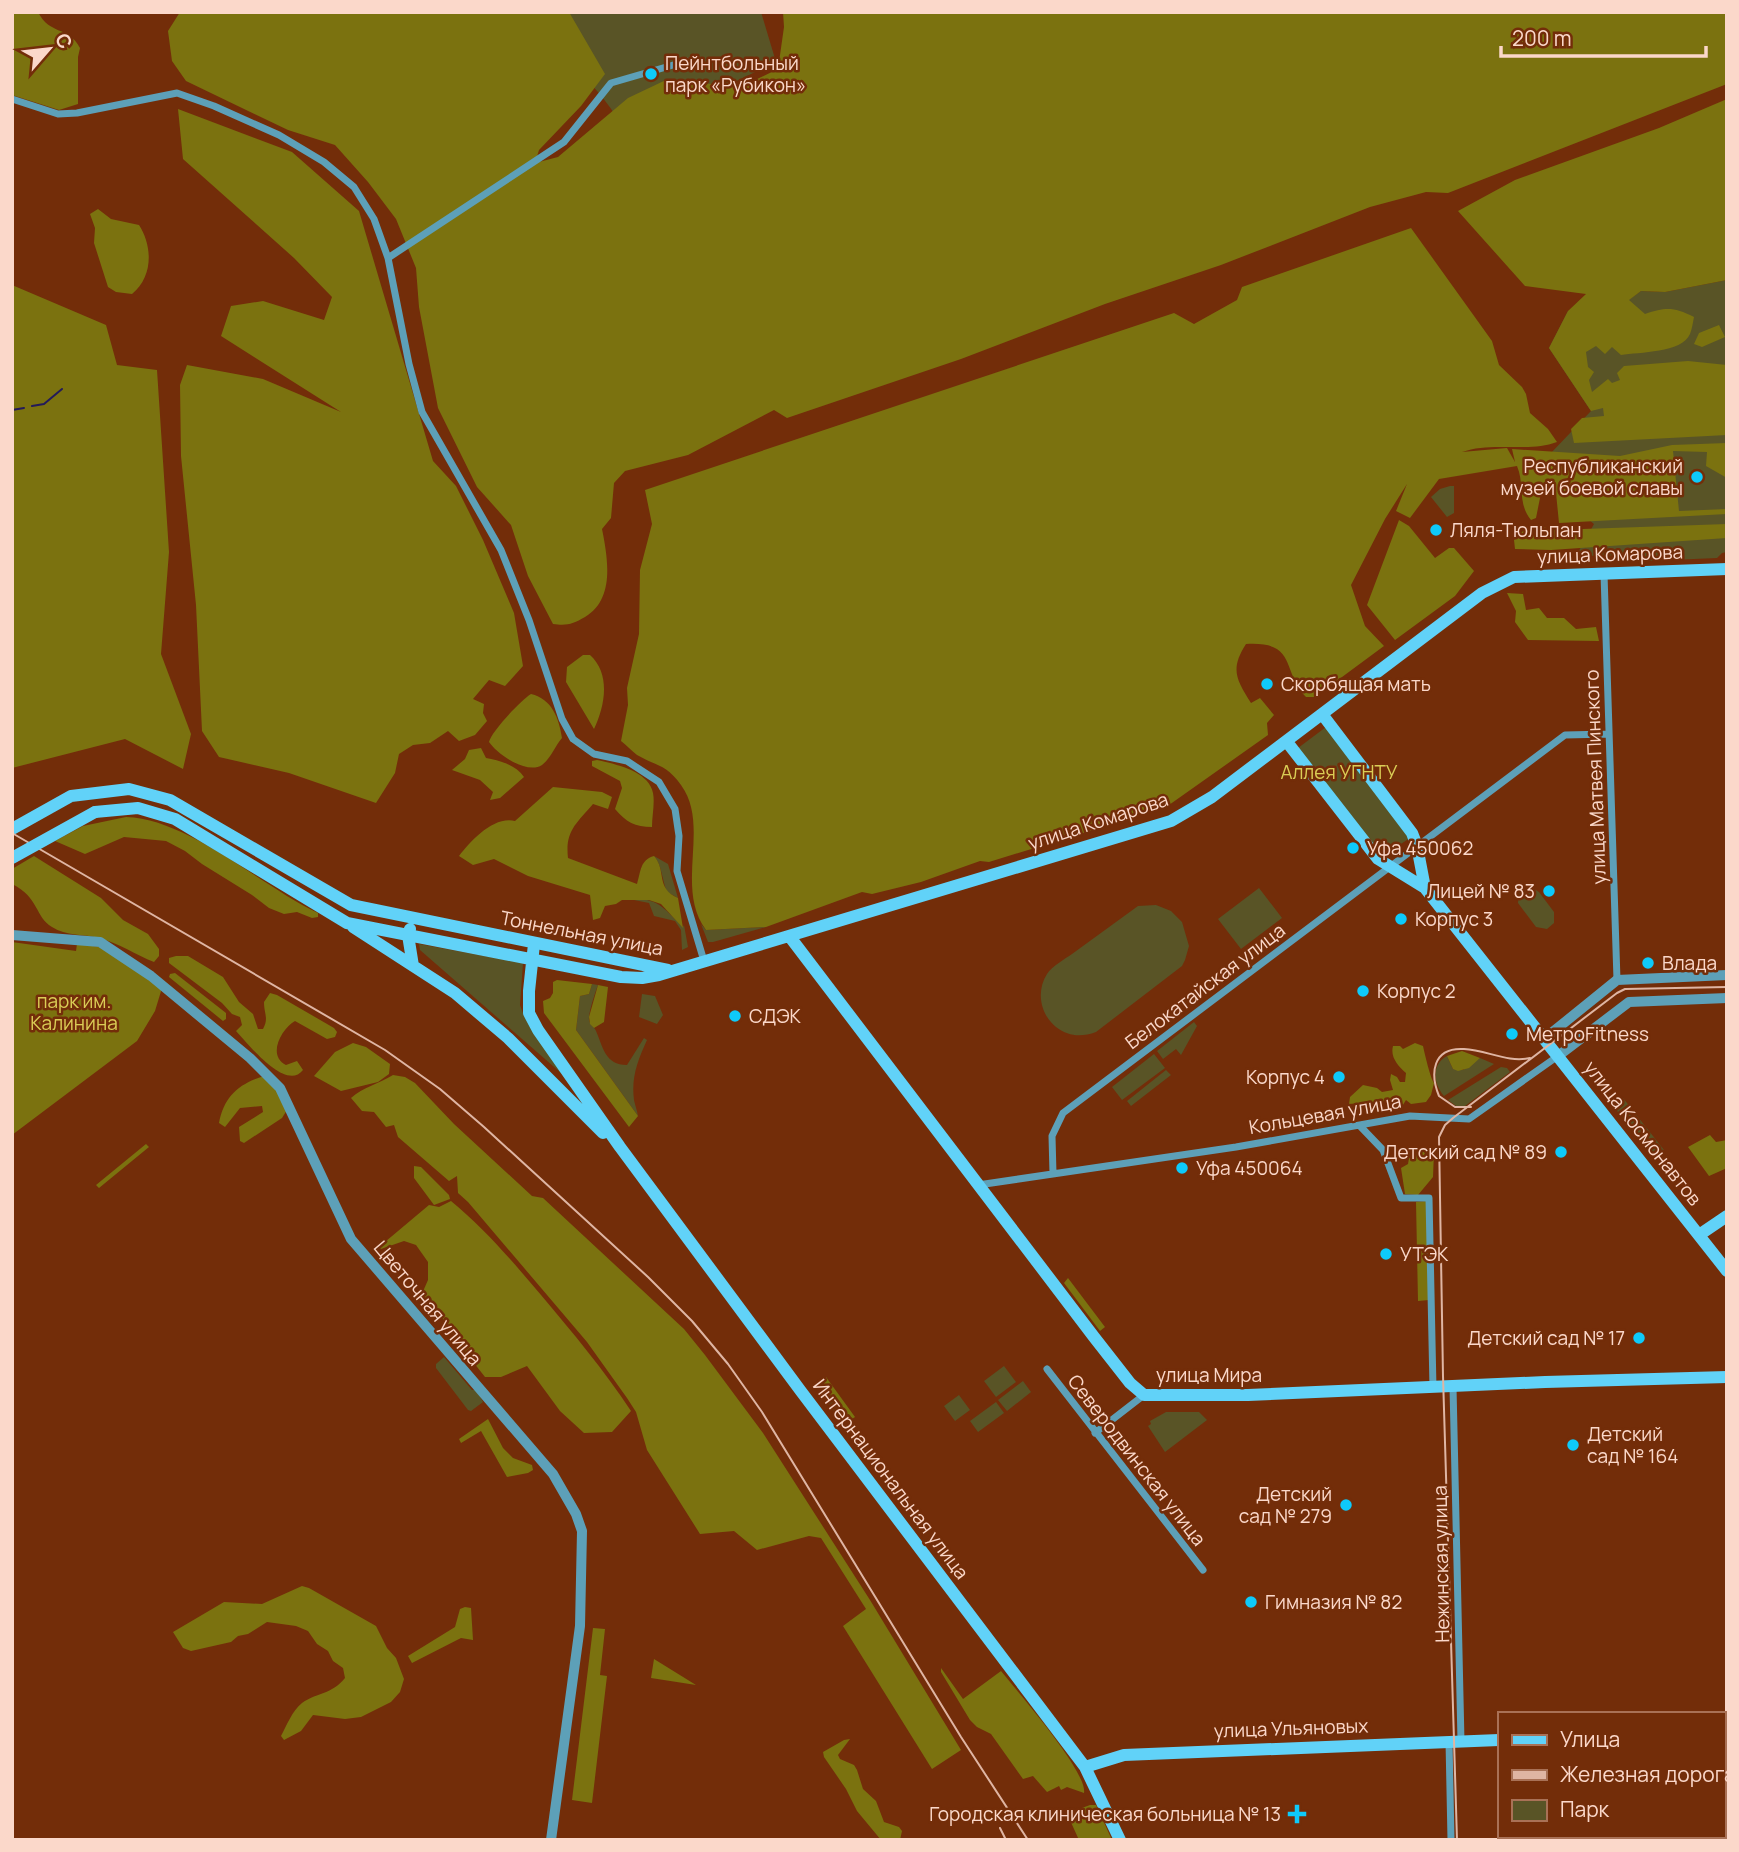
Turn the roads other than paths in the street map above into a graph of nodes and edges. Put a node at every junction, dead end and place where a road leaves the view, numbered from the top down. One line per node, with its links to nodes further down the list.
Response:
1 (687, 61): 3 (street)
2 (12, 100): 3 (street)
3 (388, 258): 21 (street)
4 (1727, 569): 5 (main road, улица Комарова)
5 (1604, 574): 6 (main road, улица Комарова); 7 (street, улица Матвея Пинского)
6 (1322, 714): 8 (main road, улица Комарова); 10 (main road, улица Космонавтов)
7 (1609, 734): 10 (street, Белокатайская улица); 25 (street, улица Матвея Пинского)
8 (1287, 742): 12 (main road, улица Космонавтов); 18 (main road, улица Комарова)
9 (12, 829): 14 (main road, Тоннельная улица)
10 (1417, 846): 12 (street, Белокатайская улица); 13 (main road, улица Космонавтов)
11 (12, 858): 15 (main road, Тоннельная улица, bridge)
12 (1392, 866): 13 (main road, улица Космонавтов); 31 (street, Белокатайская улица)
13 (1424, 888): 27 (main road, улица Космонавтов)
14 (413, 918): 16 (main road); 19 (main road, Тоннельная улица)
15 (347, 923): 16 (main road, Тоннельная улица); 22 (main road, Интернациональная улица)
16 (408, 934): 20 (main road, Тоннельная улица); 22 (main road)
17 (12, 935): 46 (street, Цветочная улица)
18 (790, 937): 21 (main road, улица Комарова); 32 (main road, улица Мира)
19 (534, 944): 20 (main road, Интернациональная улица); 23 (main road, Тоннельная улица)
20 (532, 958): 23 (main road, Тоннельная улица); 30 (main road, Интернациональная улица)
21 (704, 961): 23 (main road, улица Комарова)
22 (413, 966): 30 (main road, Интернациональная улица)
23 (672, 971)
24 (1727, 975): 25 (street)
25 (1617, 980): 27 (street)
26 (1727, 998): 28 (street, Кольцевая улица)
27 (1544, 1039): 28 (main road, улица Космонавтов)
28 (1558, 1056): 29 (street, Кольцевая улица); 34 (main road, улица Космонавтов)
29 (1360, 1126): 31 (street, Кольцевая улица); 39 (street)
30 (620, 1147): 45 (main road, Интернациональная улица)
31 (1053, 1174): 32 (street, Кольцевая улица)
32 (977, 1185): 40 (main road, улица Мира)
33 (1727, 1216): 34 (main road)
34 (1699, 1235): 35 (main road, улица Космонавтов)
35 (1727, 1270)
36 (1047, 1369): 41 (street, Северодвинская улица)
37 (1727, 1377): 38 (main road, улица Мира)
38 (1453, 1387): 39 (main road, улица Мира); 44 (street, Нежинская улица)
39 (1433, 1388): 40 (main road, улица Мира)
40 (1144, 1395): 41 (street)
41 (1095, 1433): 42 (street, Северодвинская улица)
42 (1203, 1570)
43 (1498, 1740): 44 (main road, улица Ульяновых)
44 (1455, 1741): 45 (main road, улица Ульяновых); 48 (street, Нежинская улица)
45 (1085, 1767): 47 (main road, Интернациональная улица)
46 (551, 1840)
47 (1120, 1840)
48 (1451, 1840)

